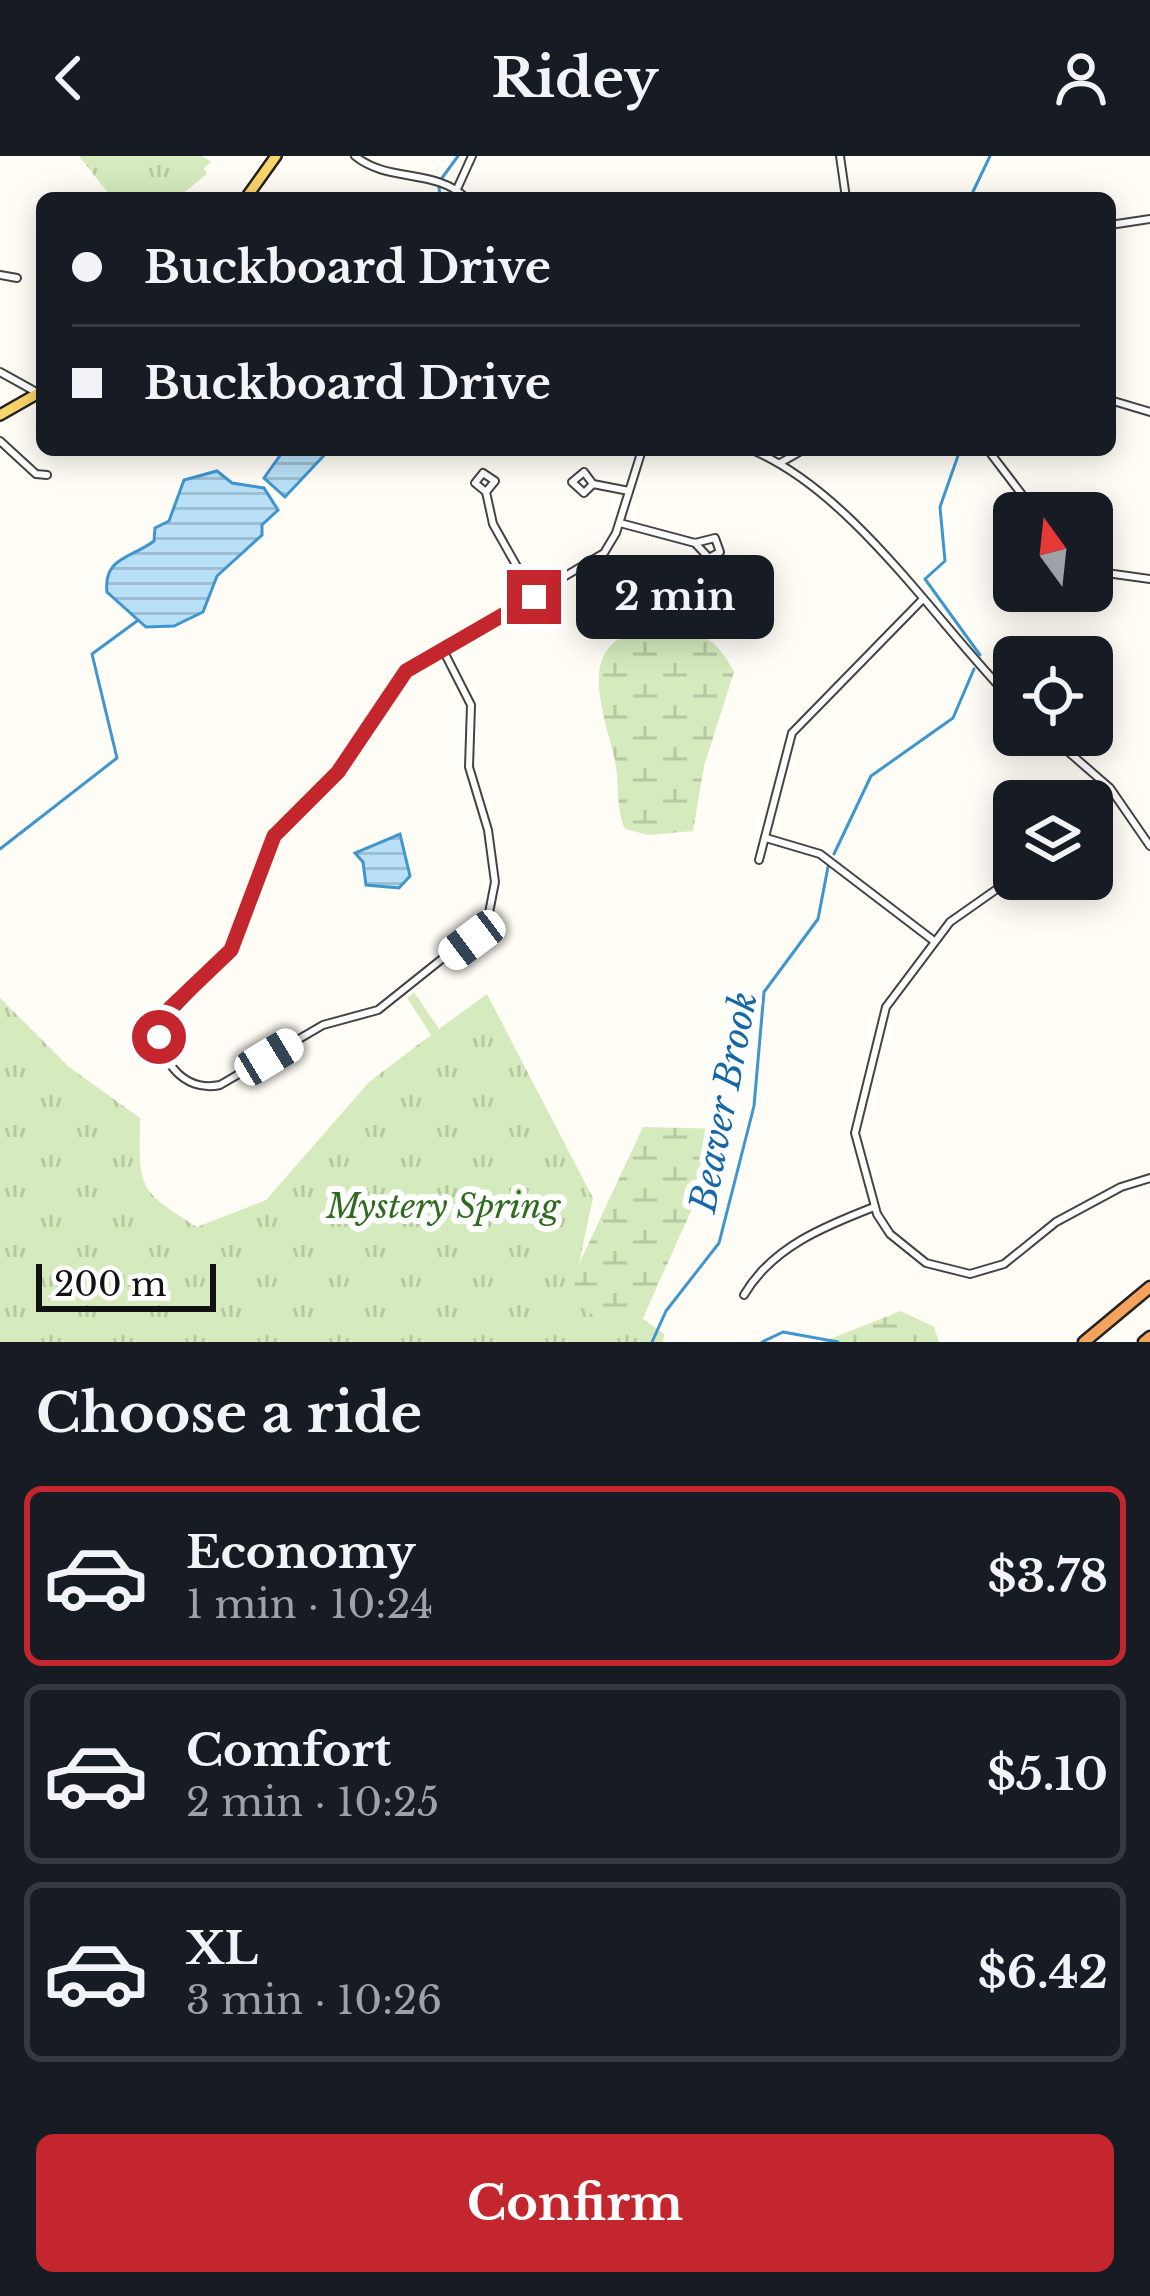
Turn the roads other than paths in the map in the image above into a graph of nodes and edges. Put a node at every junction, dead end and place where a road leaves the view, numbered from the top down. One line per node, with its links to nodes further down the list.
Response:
1 (277, 156): 6 (main road)
2 (355, 156): 5 (street)
3 (472, 156): 5 (street)
4 (840, 156): 8 (street)
5 (457, 189): 7 (street)
6 (250, 192)
7 (460, 192)
8 (845, 192)
9 (1150, 220): 10 (street)
10 (1116, 224)
11 (0, 274): 12 (street)
12 (16, 278)
13 (0, 372): 14 (street)
14 (36, 390)
15 (36, 394): 18 (main road)
16 (1116, 402): 17 (street)
17 (1150, 412)
18 (0, 415)
19 (0, 441): 25 (street)
20 (640, 456): 27 (street)
21 (765, 456): 24 (street)
22 (793, 456): 24 (street)
23 (993, 456): 29 (street)
24 (781, 463): 35 (street)
25 (47, 475)
26 (593, 484): 27 (street)
27 (629, 491): 30 (street)
28 (486, 492): 34 (street)
29 (1020, 492)
30 (620, 523): 31 (street); 34 (street)
31 (695, 543)
32 (1113, 575): 33 (street)
33 (1150, 579)
34 (534, 597): 36 (street)
35 (922, 601): 37 (street); 39 (street)
36 (442, 648): 36 (street)
37 (993, 679)
38 (1072, 756): 40 (street)
39 (764, 838): 41 (street); 43 (street)
40 (1150, 846)
41 (759, 860)
42 (993, 890): 43 (street)
43 (934, 941): 45 (street)
44 (1150, 1178): 45 (street)
45 (874, 1207): 47 (street)
46 (1150, 1287): 48 (highway)
47 (744, 1295)
48 (1084, 1342)

